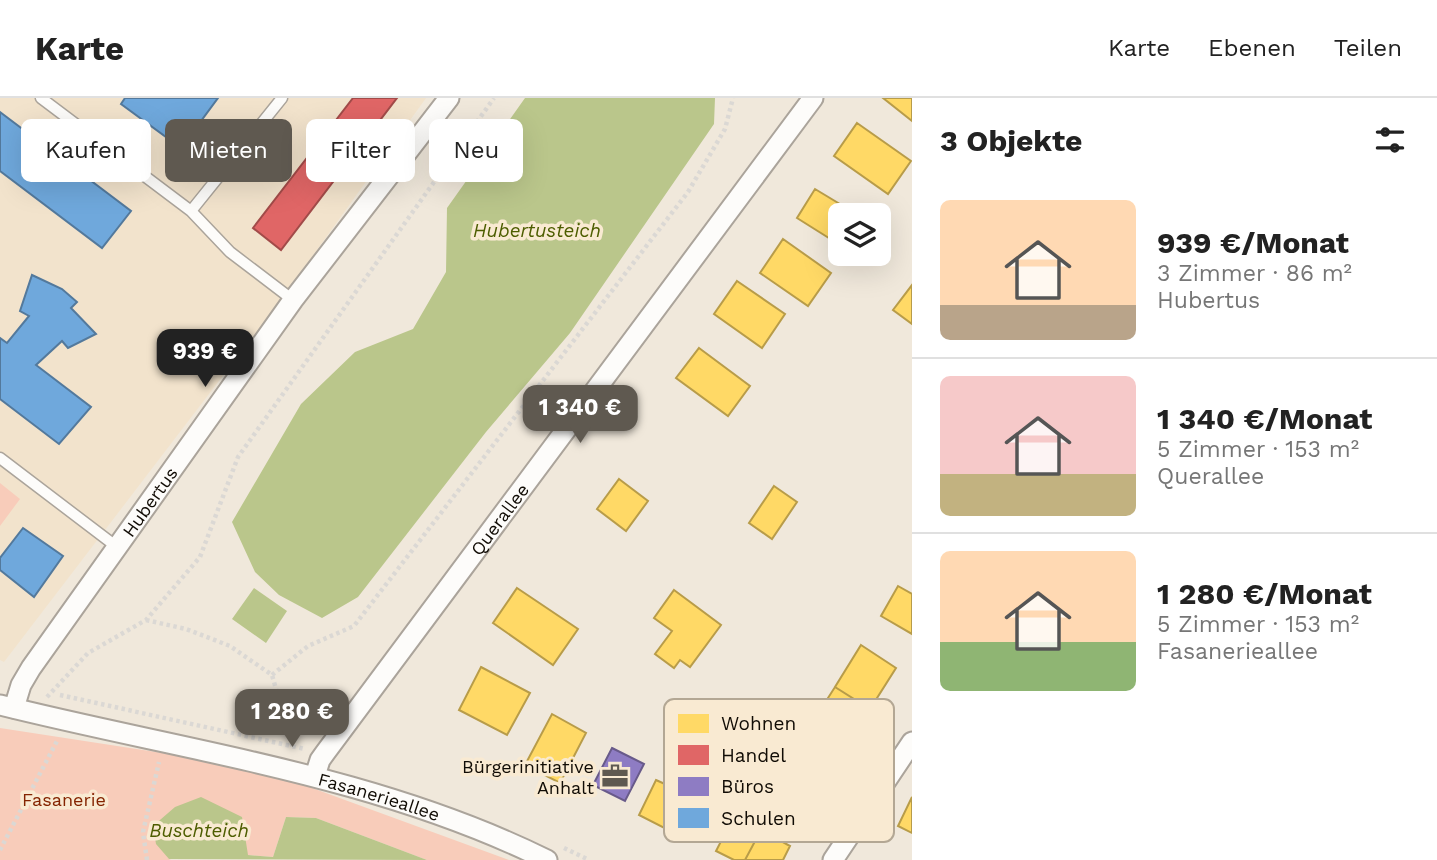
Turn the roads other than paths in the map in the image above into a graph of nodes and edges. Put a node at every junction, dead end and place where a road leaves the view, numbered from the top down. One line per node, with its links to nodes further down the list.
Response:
1 (41, 98): 5 (lane)
2 (282, 98): 5 (lane)
3 (449, 98): 6 (street, Hubertus)
4 (813, 98): 12 (street, Querallee)
5 (191, 211): 6 (lane)
6 (293, 300): 8 (street, Hubertus)
7 (0, 458): 8 (lane)
8 (117, 547): 9 (street, Hubertus)
9 (7, 706): 12 (street, Fasanerieallee)
10 (912, 742): 11 (street)
11 (894, 769)
12 (315, 776): 14 (street, Fasanerieallee)
13 (845, 842): 15 (street)
14 (547, 860)
15 (833, 860)

